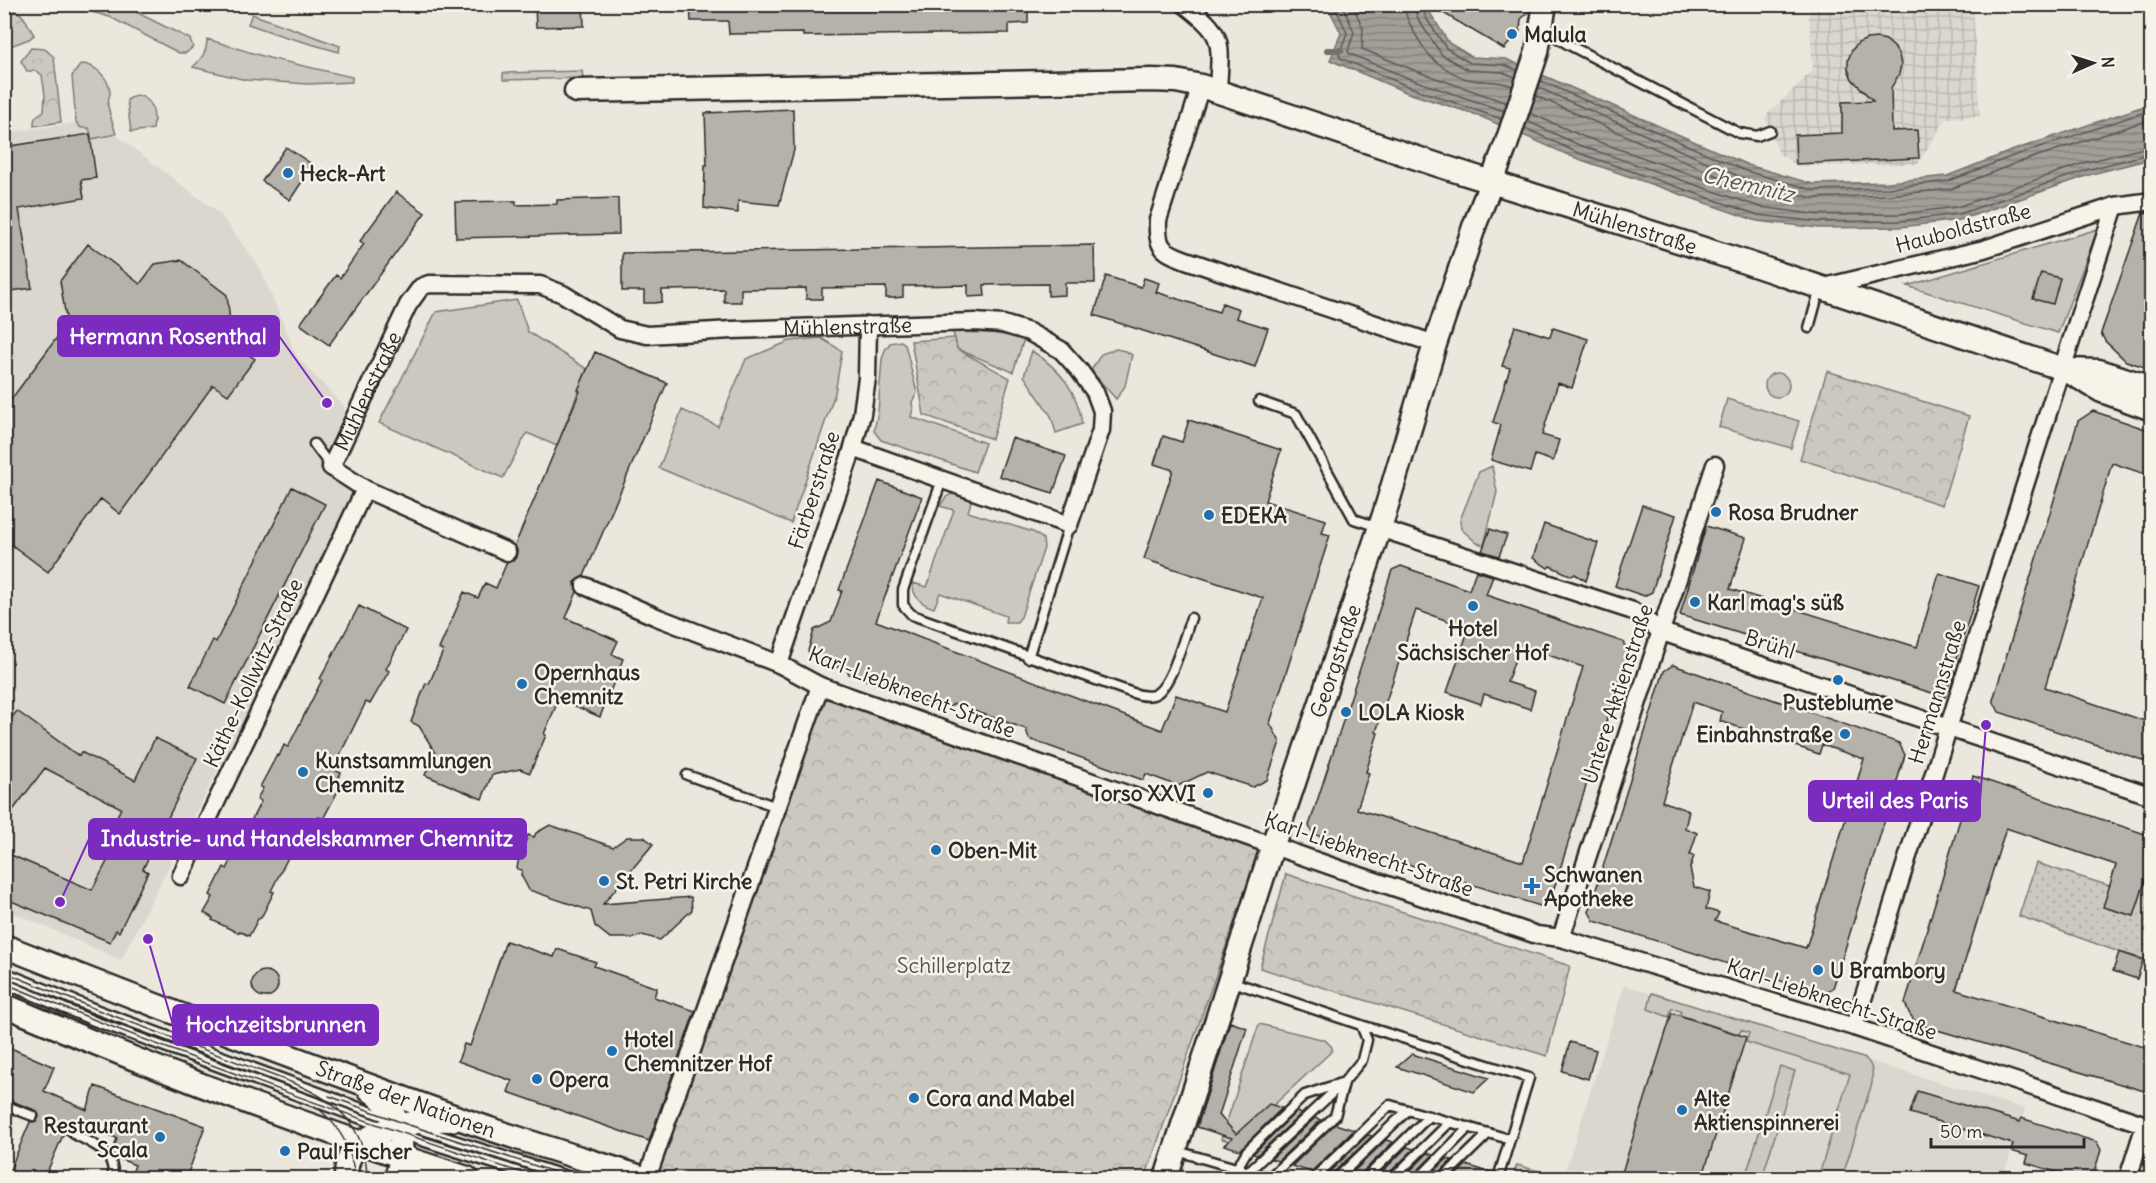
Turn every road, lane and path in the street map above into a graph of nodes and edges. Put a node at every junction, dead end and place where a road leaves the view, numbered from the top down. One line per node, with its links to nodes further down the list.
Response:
1 (1184, 4): 4 (street)
2 (1545, 4): 3 (main road)
3 (1542, 28): 6 (lane); 7 (main road, Georgstraße)
4 (1210, 89): 5 (main road, Mühlenstraße); 7 (main road, Mühlenstraße); 13 (street)
5 (576, 91)
6 (1770, 131)
7 (1492, 182): 10 (main road, Mühlenstraße); 13 (main road, Georgstraße)
8 (2151, 201): 9 (street, Hauboldstraße)
9 (2115, 206): 10 (street, Hauboldstraße); 14 (street)
10 (1820, 288): 12 (lane); 14 (main road, Mühlenstraße)
11 (868, 325): 19 (street, Färberstraße); 21 (street, Mühlenstraße); 24 (street, Mühlenstraße)
12 (1809, 327)
13 (1435, 344): 25 (main road, Georgstraße)
14 (2064, 370): 15 (main road, Mühlenstraße); 17 (main road, Mühlenstraße); 33 (street, Hermannstraße)
15 (2151, 388)
16 (1259, 401): 25 (lane)
17 (2151, 408)
18 (314, 444): 21 (lane)
19 (853, 448): 22 (street); 31 (street, Färberstraße)
20 (1715, 465): 29 (street, Untere Aktienstraße)
21 (331, 467): 23 (street)
22 (942, 480): 24 (street); 30 (lane)
23 (365, 489): 26 (street); 38 (street, Käthe-Kollwitz-Straße)
24 (1069, 525): 30 (lane)
25 (1379, 528): 29 (street, Brühl); 37 (main road, Georgstraße)
26 (507, 552)
27 (585, 586): 31 (street, Karl-Liebknecht-Straße)
28 (1191, 618): 30 (lane)
29 (1662, 632): 33 (street, Brühl); 39 (street, Untere Aktienstraße)
30 (1028, 658)
31 (779, 664): 32 (street, Karl-Liebknecht-Straße)
32 (820, 687): 36 (street); 37 (street, Karl-Liebknecht-Straße)
33 (1950, 727): 35 (street, Brühl); 46 (street, Hermannstraße)
34 (687, 775): 36 (lane)
35 (2151, 796)
36 (777, 807): 72 (street)
37 (1273, 845): 39 (street, Karl-Liebknecht-Straße); 42 (main road, Georgstraße)
38 (181, 876)
39 (1561, 938): 46 (street, Karl-Liebknecht-Straße)
40 (4, 946): 47 (main road, Straße der Nationen)
41 (4, 972): 56 (lane)
42 (1230, 981): 45 (lane); 62 (main road, Georgstraße)
43 (4, 983): 56 (lane)
44 (4, 1005): 61 (main road)
45 (1361, 1025): 48 (lane); 60 (lane)
46 (1854, 1027): 55 (street, Karl-Liebknecht-Straße)
47 (356, 1081): 53 (main road, Straße der Nationen); 56 (main road)
48 (1344, 1082): 63 (lane); 65 (lane); 66 (lane)
49 (4, 1105): 51 (lane)
50 (1408, 1110): 52 (lane); 74 (lane); 75 (lane)
51 (33, 1116)
52 (1429, 1116): 54 (lane); 76 (lane)
53 (469, 1122): 56 (main road); 72 (main road, Straße der Nationen)
54 (1450, 1122): 57 (lane); 77 (lane)
55 (2148, 1126): 81 (street)
56 (398, 1127): 61 (main road); 64 (main road); 70 (lane); 71 (lane)
57 (1469, 1128): 58 (lane); 78 (lane)
58 (1489, 1133): 60 (lane); 79 (lane)
59 (74, 1134): 67 (lane)
60 (1509, 1139): 80 (lane)
61 (361, 1143): 64 (main road); 68 (main road)
62 (1176, 1150): 63 (lane); 73 (main road, Georgstraße)
63 (1237, 1167): 65 (lane)
64 (400, 1168): 69 (main road)
65 (1249, 1172): 66 (lane)
66 (1270, 1178)
67 (113, 1179)
68 (346, 1179)
69 (467, 1179)
70 (538, 1179)
71 (573, 1179)
72 (646, 1179)
73 (1166, 1179)
74 (1314, 1179)
75 (1338, 1179)
76 (1366, 1179)
77 (1393, 1179)
78 (1419, 1179)
79 (1443, 1179)
80 (1498, 1179)
81 (2128, 1179)

